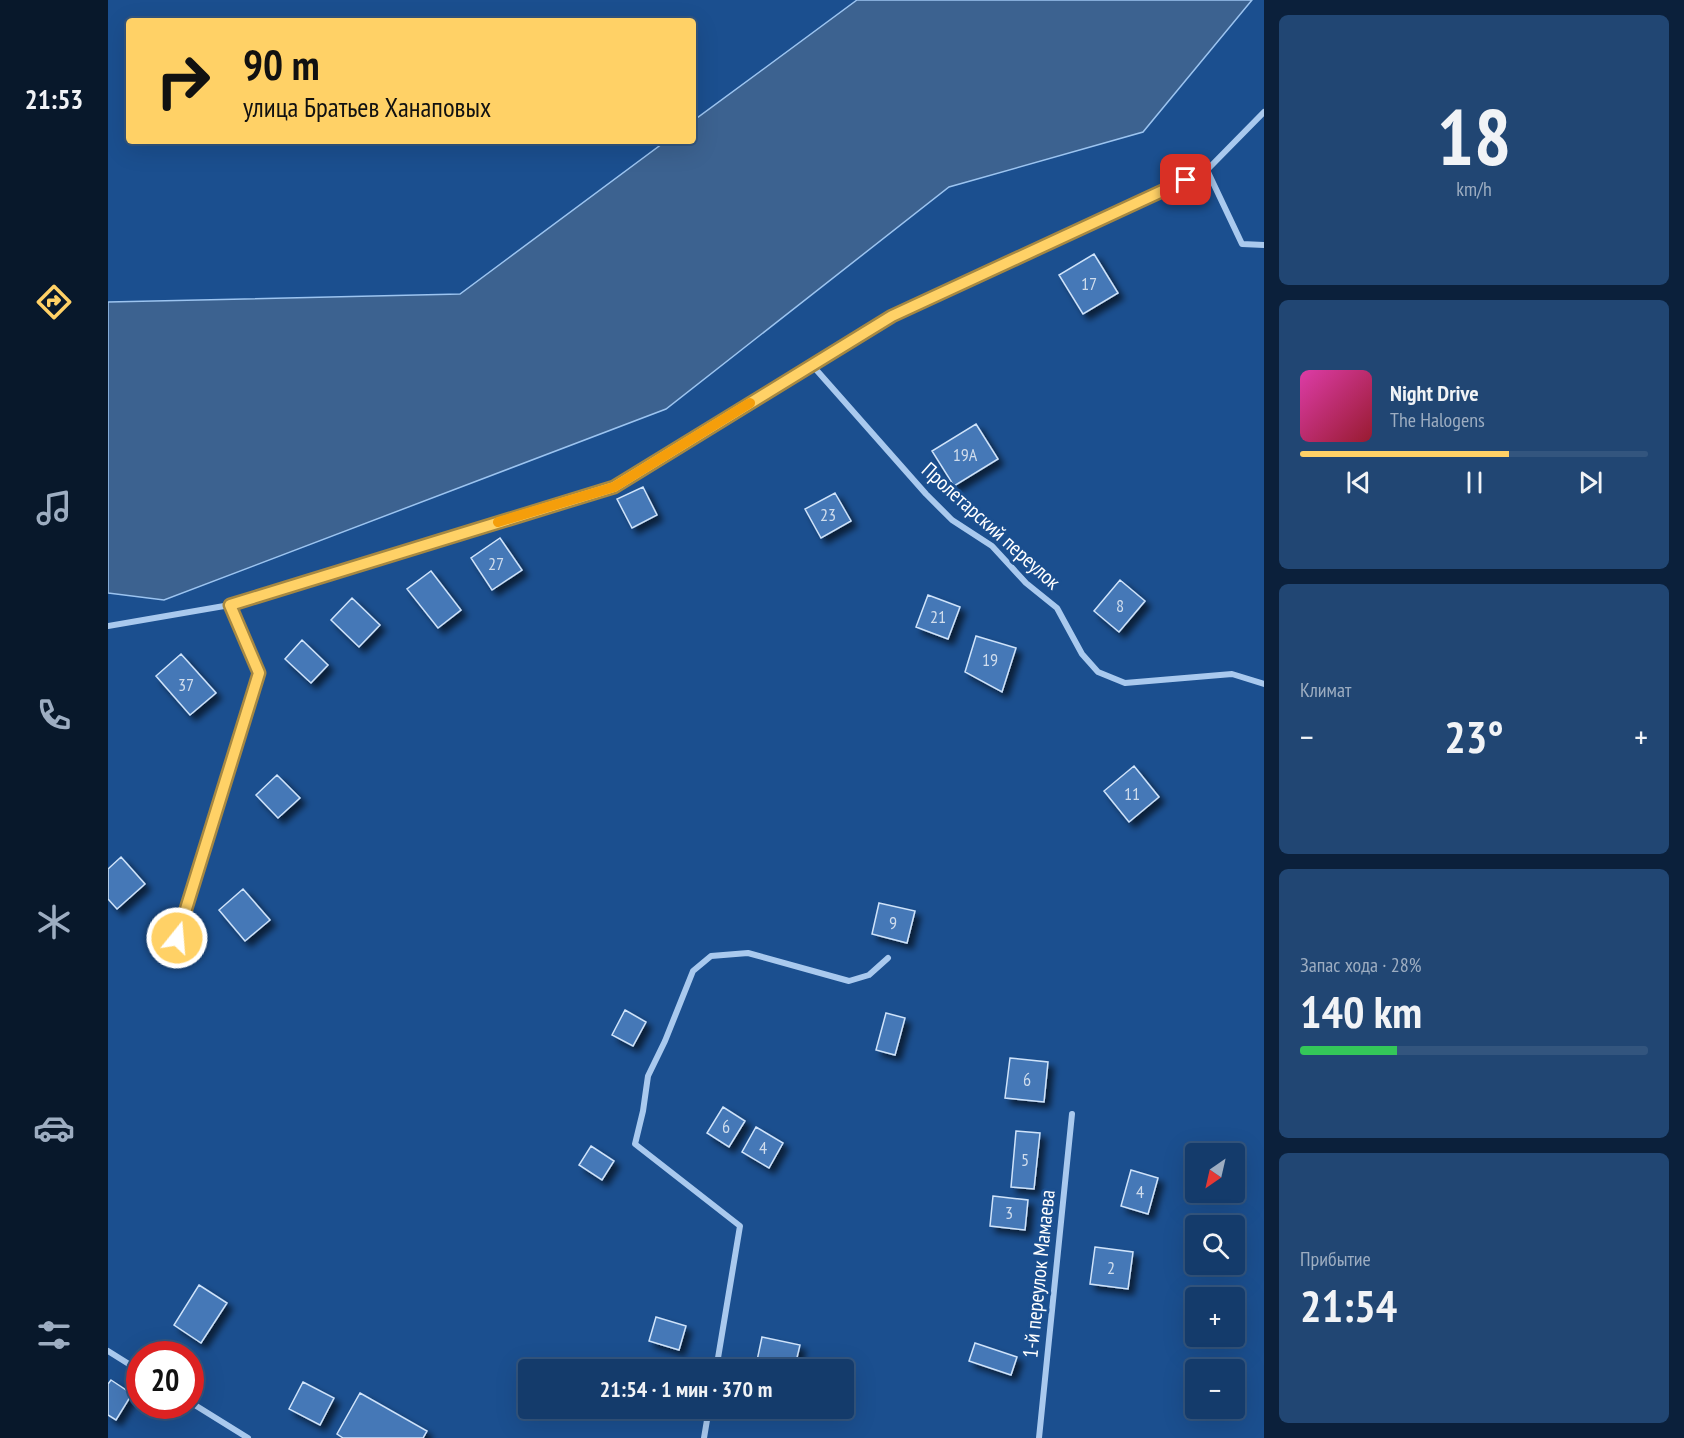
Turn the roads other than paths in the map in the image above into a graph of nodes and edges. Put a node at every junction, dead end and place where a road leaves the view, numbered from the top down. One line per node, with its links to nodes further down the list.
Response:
1 (1264, 112): 2 (street)
2 (1207, 170): 3 (street); 4 (street)
3 (1264, 245)
4 (812, 365): 5 (street); 7 (street, Пролетарский переулок)
5 (230, 605): 6 (street); 8 (lane)
6 (108, 626)
7 (1264, 684)
8 (177, 938)
9 (888, 958): 12 (street)
10 (1072, 1114): 18 (street, 1-й переулок Мамаева)
11 (108, 1351): 13 (street)
12 (718, 1359)
13 (126, 1362)
14 (204, 1411): 16 (street)
15 (707, 1419): 17 (street)
16 (248, 1438)
17 (704, 1438)
18 (1039, 1438)

